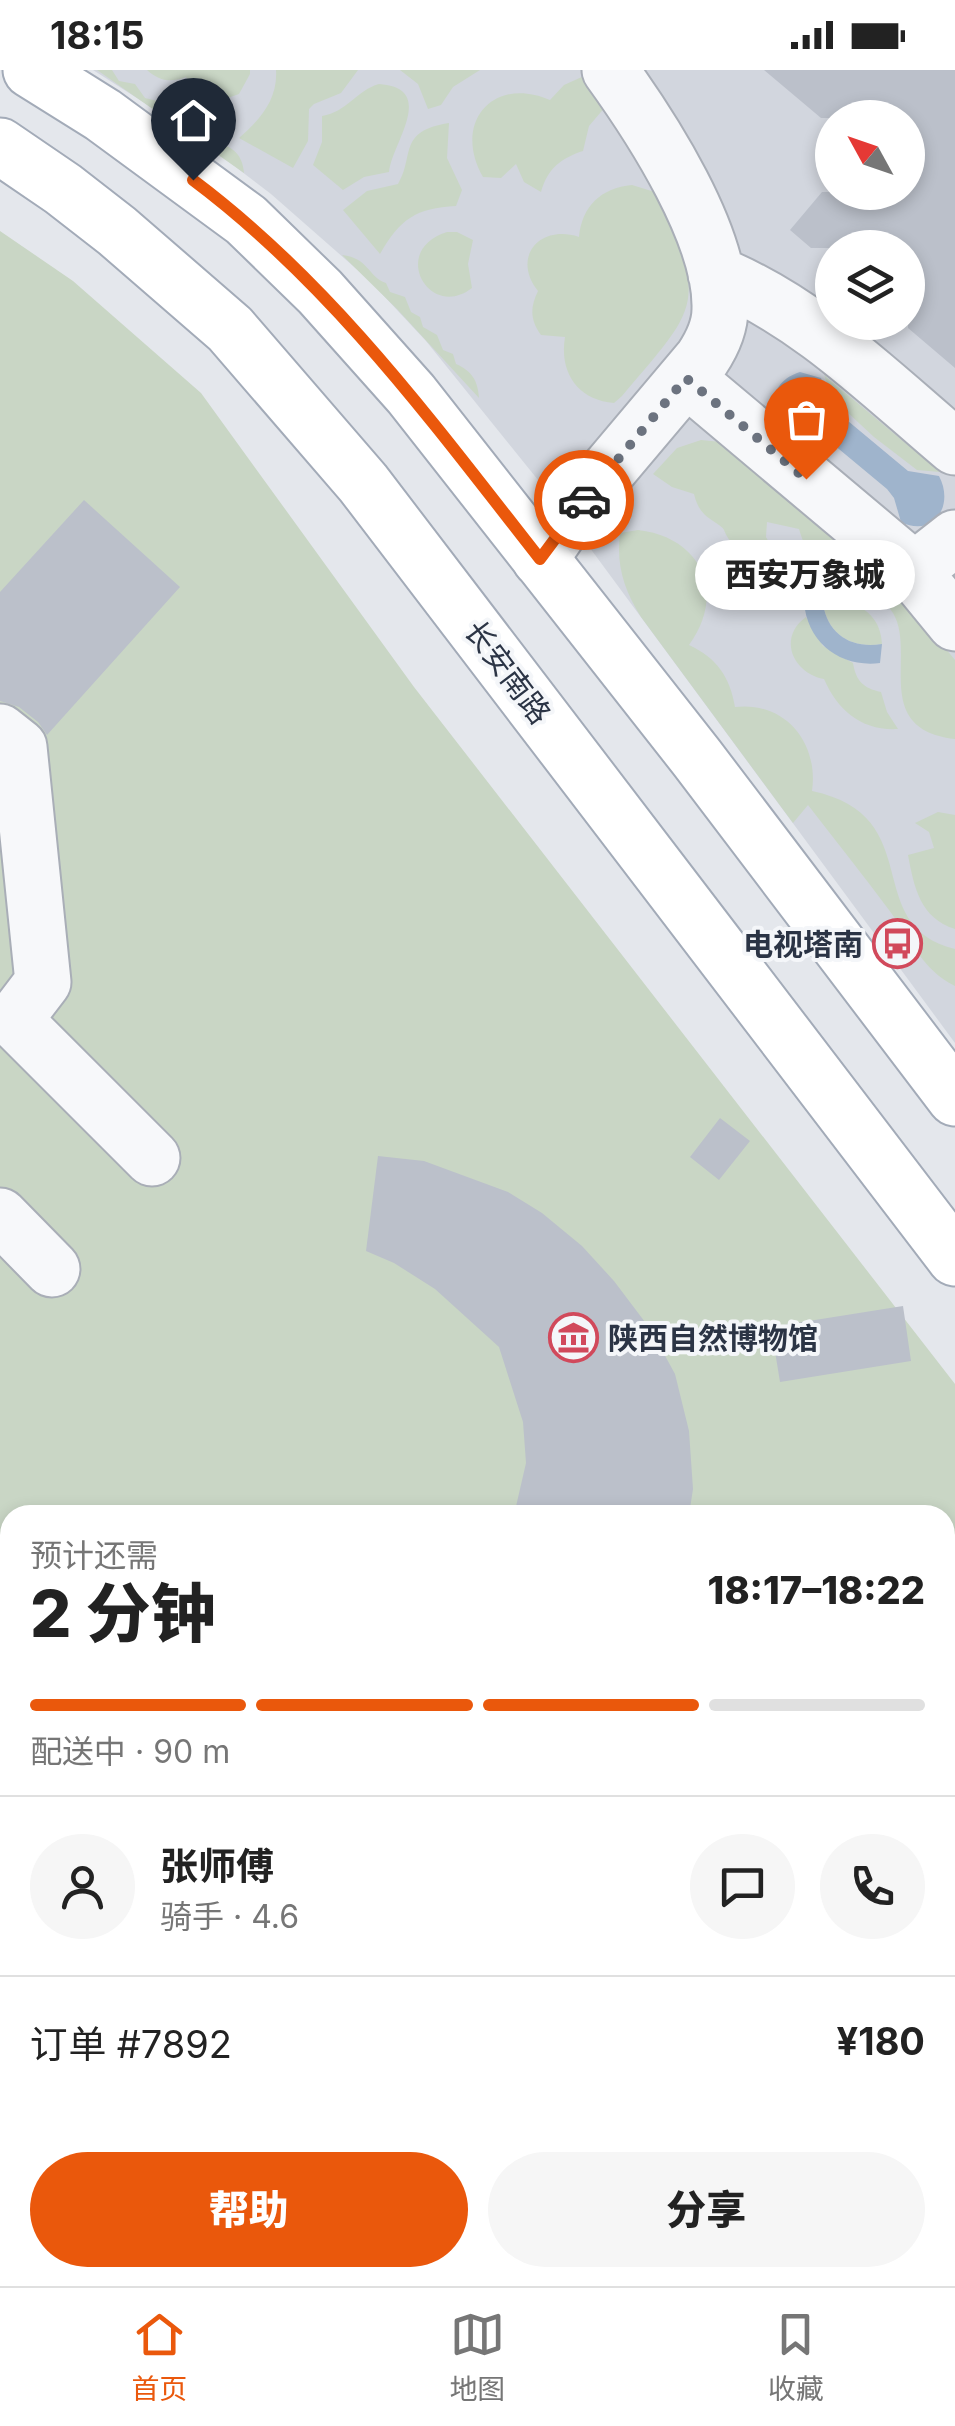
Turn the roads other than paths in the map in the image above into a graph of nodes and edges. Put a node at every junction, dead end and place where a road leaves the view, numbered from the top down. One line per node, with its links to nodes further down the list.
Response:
1 (31, 70): 8 (main road)
2 (610, 70): 4 (street)
3 (0, 146): 16 (main road, 长安南路)
4 (716, 274): 5 (street); 6 (street)
5 (686, 378): 8 (street); 9 (street)
6 (955, 446)
7 (955, 538): 9 (street)
8 (540, 559): 13 (main road)
9 (913, 571): 10 (street)
10 (955, 624)
11 (0, 732): 12 (street)
12 (7, 1029): 14 (street)
13 (955, 1098)
14 (152, 1158)
15 (0, 1216): 17 (street)
16 (955, 1258)
17 (52, 1269)

